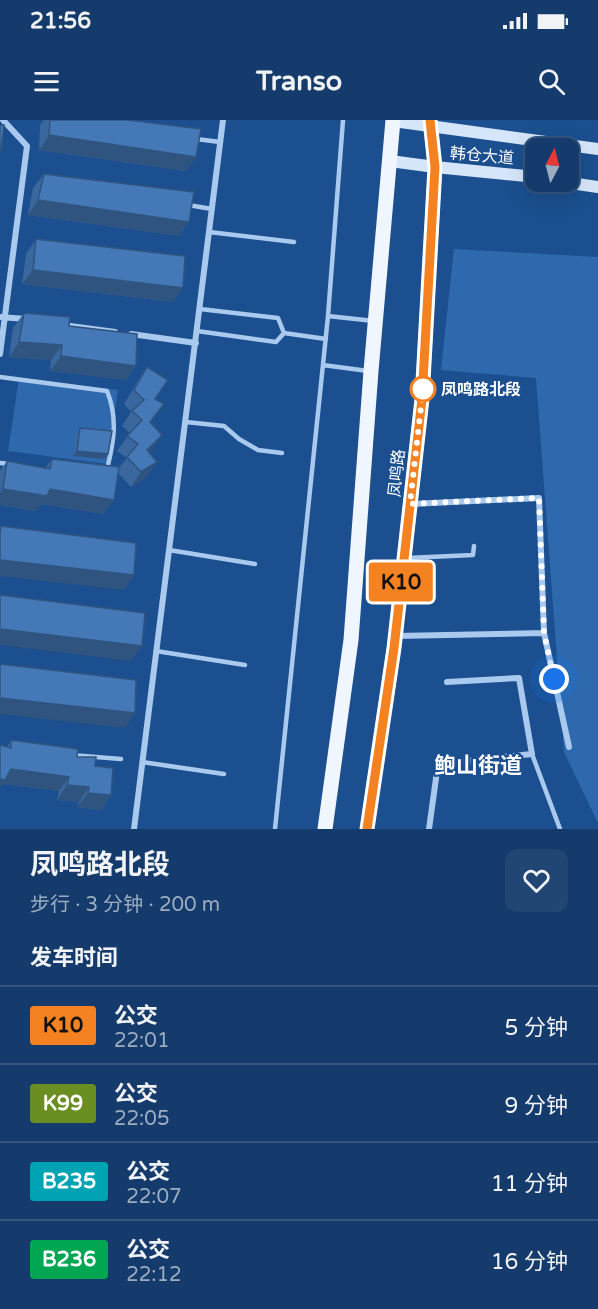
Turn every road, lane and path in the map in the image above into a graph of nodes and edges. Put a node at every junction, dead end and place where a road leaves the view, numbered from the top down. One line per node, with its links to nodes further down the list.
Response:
1 (3, 120): 20 (street)
2 (223, 120): 7 (street)
3 (343, 120): 19 (lane)
4 (393, 121): 5 (main road, 韩仓大道); 9 (main road, 凤鸣路)
5 (430, 123): 8 (main road, 韩仓大道); 10 (main road, 凤鸣路)
6 (189, 138): 7 (lane)
7 (220, 142): 15 (street)
8 (598, 149)
9 (390, 161): 10 (main road, 韩仓大道); 22 (main road, 凤鸣路)
10 (435, 167): 11 (main road, 韩仓大道); 37 (main road, 凤鸣路)
11 (525, 176)
12 (579, 184): 13 (main road)
13 (598, 187)
14 (177, 204): 15 (lane)
15 (212, 209): 16 (street)
16 (209, 232): 17 (lane); 18 (street)
17 (294, 242)
18 (200, 309): 24 (street); 25 (lane)
19 (328, 316): 22 (lane); 26 (lane)
20 (3, 317): 21 (street); 28 (street)
21 (29, 320)
22 (376, 322): 30 (main road, 凤鸣路)
23 (53, 323): 27 (street)
24 (197, 331): 25 (lane); 27 (street)
25 (284, 333): 26 (lane)
26 (326, 339): 29 (lane)
27 (196, 343): 32 (street)
28 (0, 354)
29 (323, 365): 30 (lane); 54 (lane)
30 (371, 371): 55 (main road, 凤鸣路)
31 (0, 377): 36 (lane)
32 (186, 422): 33 (lane); 39 (street)
33 (282, 453)
34 (0, 463): 35 (lane)
35 (12, 465)
36 (106, 475)
37 (410, 504): 40 (main road, 凤鸣路); 42 (street)
38 (474, 546): 40 (lane)
39 (170, 550): 41 (lane); 44 (street)
40 (404, 559): 43 (main road, 凤鸣路)
41 (255, 564)
42 (544, 633): 43 (street); 47 (street)
43 (395, 636): 56 (main road, 凤鸣路)
44 (156, 651): 45 (lane); 51 (street)
45 (245, 665)
46 (447, 682): 49 (street)
47 (569, 747)
48 (66, 754): 50 (lane)
49 (532, 754): 57 (street); 58 (lane)
50 (121, 759)
51 (142, 762): 52 (lane); 53 (street)
52 (224, 774)
53 (134, 829)
54 (275, 829)
55 (325, 829)
56 (367, 829)
57 (429, 829)
58 (560, 829)

